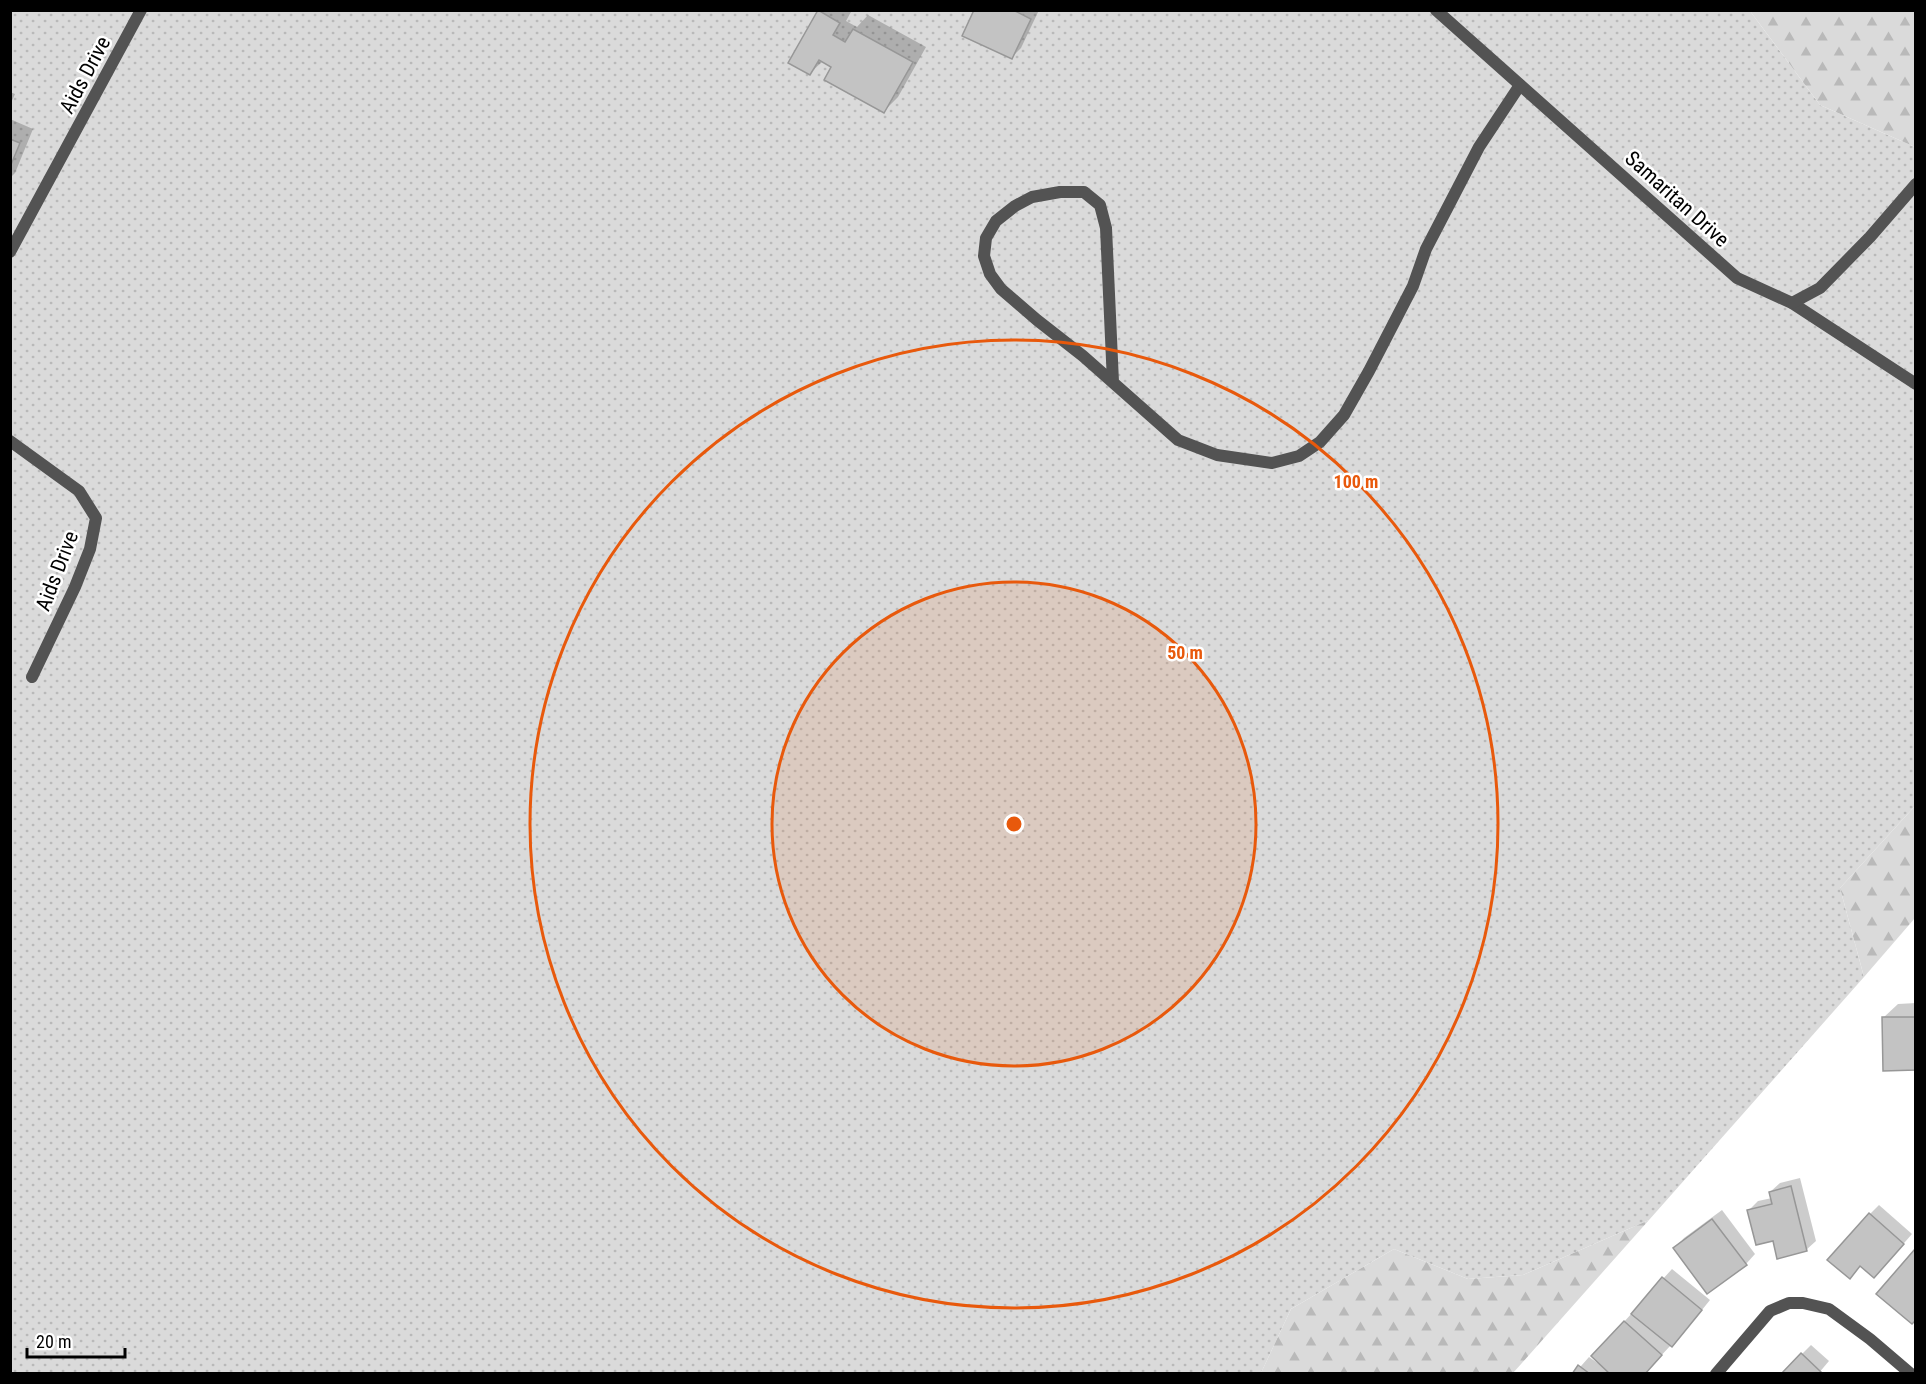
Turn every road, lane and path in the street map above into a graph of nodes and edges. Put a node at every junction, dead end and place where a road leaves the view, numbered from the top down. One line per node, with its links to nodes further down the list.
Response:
1 (141, 10): 5 (street, Aids Drive)
2 (1436, 10): 3 (street, Samaritan Drive)
3 (1520, 85): 6 (street, Samaritan Drive); 7 (street)
4 (1916, 184): 6 (street)
5 (10, 252)
6 (1792, 303): 8 (street, Samaritan Drive)
7 (1113, 382): 7 (street)
8 (1916, 384)
9 (10, 441): 10 (street, Aids Drive)
10 (32, 677)
11 (1716, 1374): 12 (street)
12 (1911, 1374)

